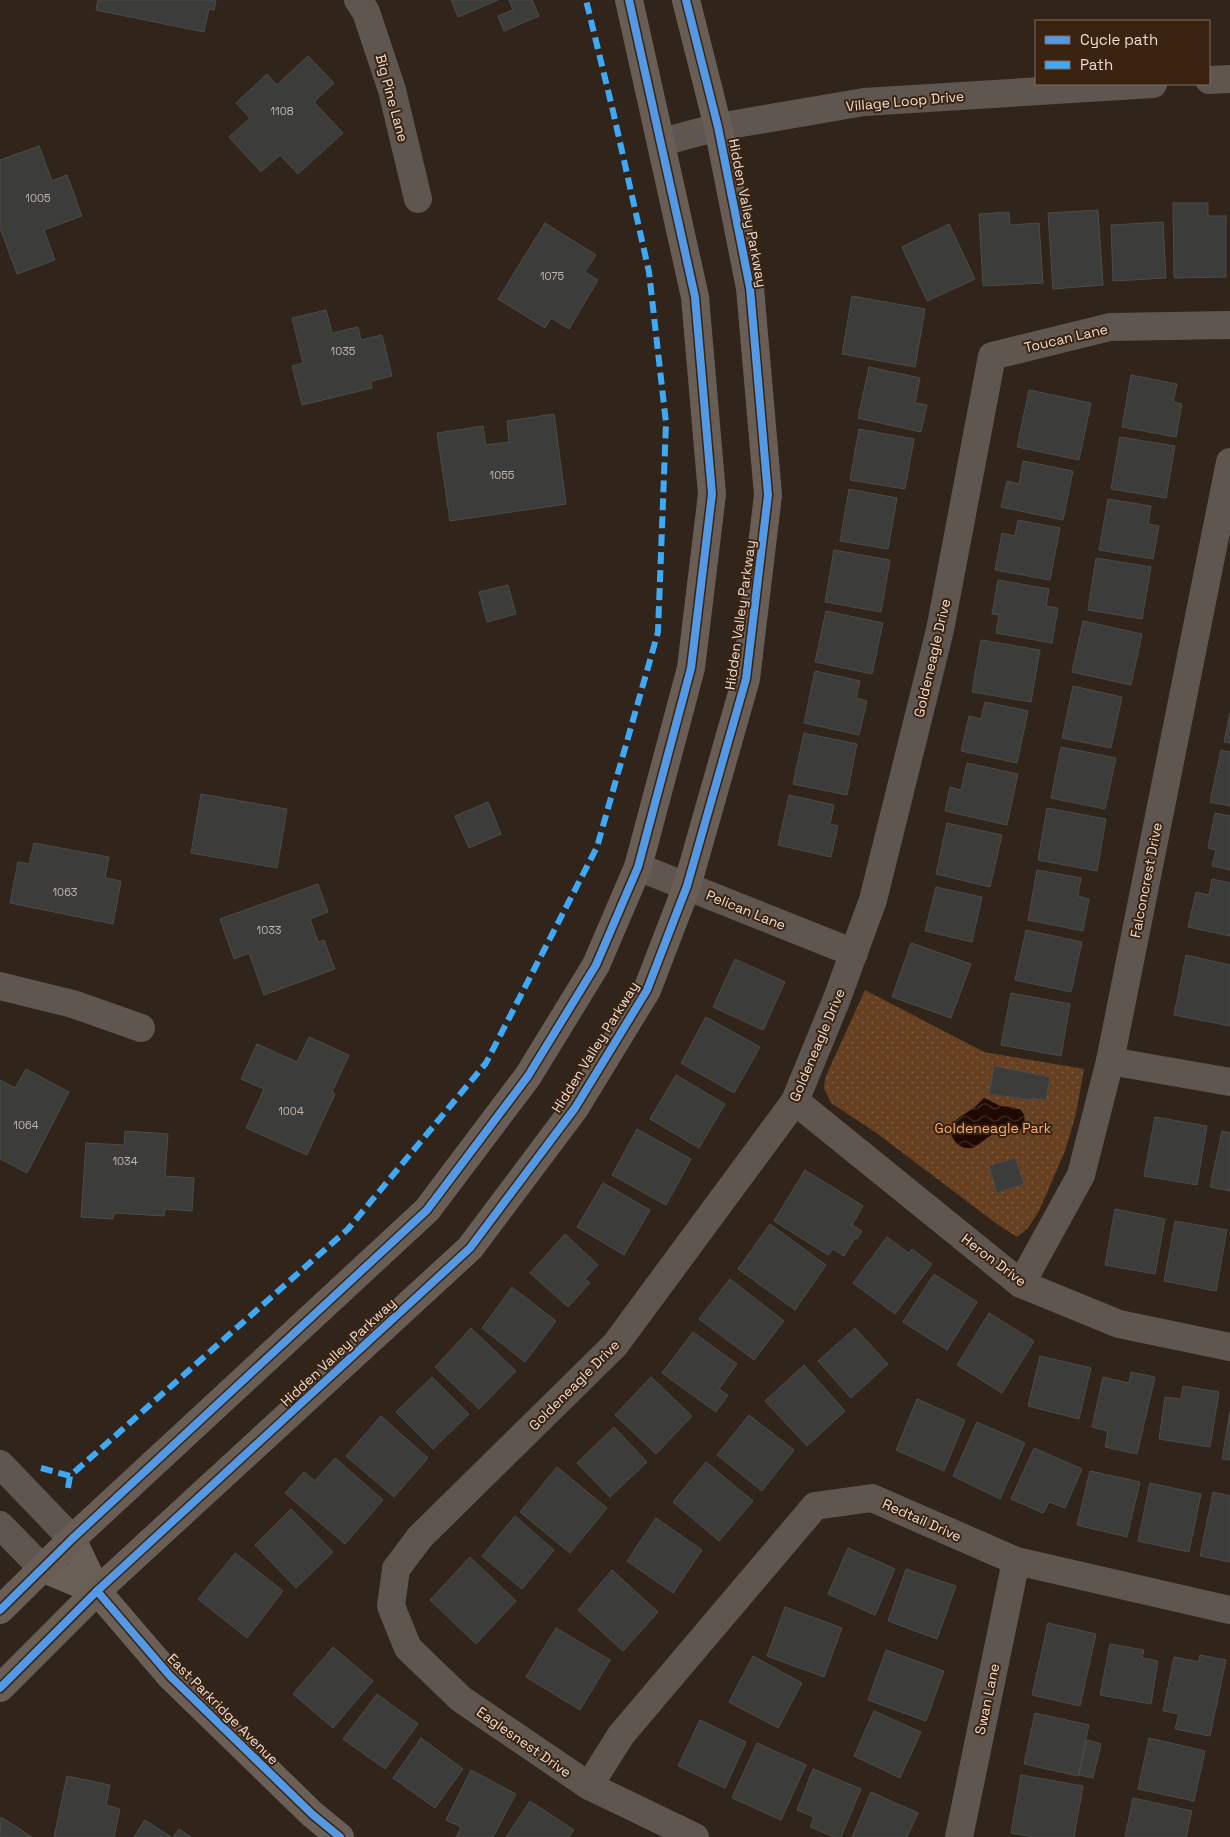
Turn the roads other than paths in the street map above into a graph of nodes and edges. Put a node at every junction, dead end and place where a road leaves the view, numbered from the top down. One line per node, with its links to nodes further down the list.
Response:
1 (358, 0): 9 (street, Big Pine Lane)
2 (629, 0): 8 (main road)
3 (686, 0): 7 (main road, Hidden Valley Parkway)
4 (1230, 79): 5 (street)
5 (1210, 80)
6 (1137, 85): 7 (street, Village Loop Drive)
7 (718, 127): 8 (street, Village Loop Drive); 14 (main road, Hidden Valley Parkway)
8 (662, 142): 13 (main road)
9 (418, 199)
10 (1230, 324): 11 (street, Toucan Lane)
11 (992, 356): 15 (street, Goldeneagle Drive)
12 (1230, 462): 18 (street, Falconcrest Drive)
13 (638, 867): 14 (street, Pelican Lane); 25 (main road)
14 (687, 886): 15 (street, Pelican Lane); 28 (main road, Hidden Valley Parkway)
15 (854, 953): 20 (street, Goldeneagle Drive)
16 (0, 986): 17 (street)
17 (141, 1028)
18 (1110, 1061): 19 (street); 21 (street, Falconcrest Drive)
19 (1230, 1082)
20 (795, 1101): 21 (street, Heron Drive); 29 (street, Goldeneagle Drive)
21 (1021, 1284): 22 (street, Heron Drive)
22 (1230, 1347)
23 (0, 1464): 25 (street)
24 (0, 1525): 27 (street)
25 (72, 1539): 27 (main road); 28 (main road, East Parkridge Avenue)
26 (1016, 1561): 31 (street, Redtail Drive); 33 (street, Redtail Drive); 36 (street, Swan Lane)
27 (42, 1568): 28 (main road, East Parkridge Avenue); 30 (main road)
28 (97, 1591): 32 (main road, Hidden Valley Parkway); 34 (main road, East Parkridge Avenue)
29 (391, 1606): 33 (street, Eaglesnest Drive)
30 (0, 1610)
31 (1230, 1610)
32 (0, 1688)
33 (589, 1786): 35 (street, Eaglesnest Drive)
34 (340, 1837)
35 (695, 1837)
36 (959, 1837)

